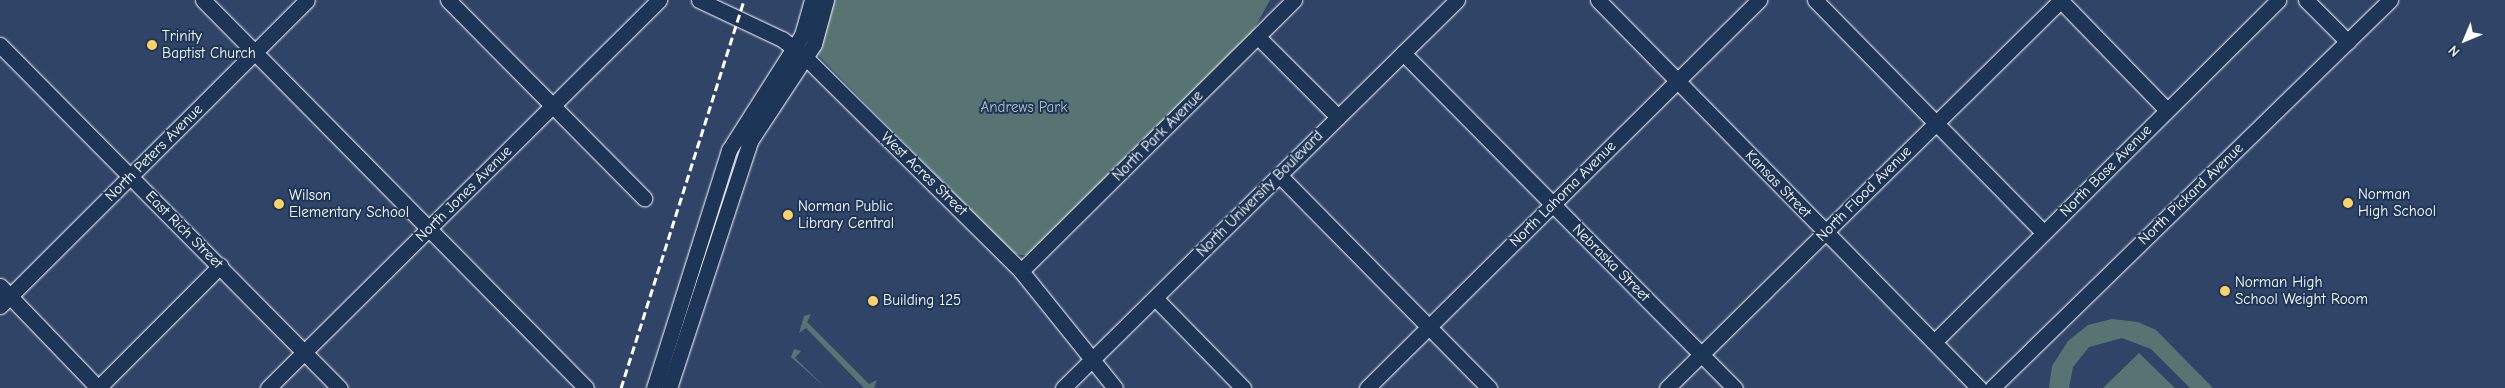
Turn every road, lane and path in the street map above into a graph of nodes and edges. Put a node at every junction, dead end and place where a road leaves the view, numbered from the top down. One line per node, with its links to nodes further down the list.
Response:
1 (203, 0): 21 (street)
2 (307, 0): 21 (street, North Peters Avenue)
3 (448, 0): 25 (street)
4 (659, 0): 25 (street, North Jones Avenue)
5 (699, 0): 22 (street, West Acres Street)
6 (812, 0): 22 (street)
7 (826, 0): 22 (street)
8 (1278, 0): 18 (street)
9 (1294, 0): 18 (street, North Park Avenue)
10 (1457, 0): 23 (street, North University Boulevard)
11 (1598, 0): 24 (street, Kansas Street)
12 (1759, 0): 24 (street, North Lahoma Avenue)
13 (1815, 0): 28 (street)
14 (2061, 0): 26 (street); 28 (street, North Flood Avenue)
15 (2278, 0): 26 (street, North Base Avenue)
16 (2306, 0): 19 (street)
17 (2390, 0): 19 (street, North Pickard Avenue)
18 (1262, 33): 27 (street); 37 (street, North Park Avenue)
19 (2348, 42): 59 (street, North Pickard Avenue)
20 (0, 45): 29 (street, East Rich Street)
21 (255, 52): 29 (street, North Peters Avenue); 33 (street)
22 (799, 53): 37 (street, West Acres Street); 49 (street); 50 (street)
23 (1403, 53): 27 (street, North University Boulevard); 32 (street, Nebraska Street)
24 (1678, 80): 32 (street, North Lahoma Avenue); 34 (street, Kansas Street)
25 (553, 106): 31 (street); 33 (street, North Jones Avenue)
26 (2167, 110): 35 (street, North Base Avenue)
27 (1338, 117): 30 (street, North University Boulevard)
28 (1936, 123): 34 (street, North Flood Avenue); 35 (street)
29 (131, 176): 36 (street, East Rich Street); 38 (street, North Peters Avenue)
30 (1280, 176): 39 (street, North University Boulevard); 40 (street)
31 (644, 198)
32 (1553, 205): 40 (street, North Lahoma Avenue); 43 (street, Nebraska Street)
33 (429, 228): 42 (street, North Jones Avenue); 48 (street)
34 (1826, 232): 41 (street, Kansas Street); 43 (street, North Flood Avenue)
35 (2043, 232): 41 (street, North Base Avenue)
36 (220, 266): 42 (street, East Rich Street); 45 (street)
37 (1021, 271): 44 (street, West Acres Street)
38 (3, 296): 45 (street)
39 (1155, 298): 44 (street, North University Boulevard); 53 (street)
40 (1429, 327): 54 (street, North Lahoma Avenue); 55 (street)
41 (1934, 342): 58 (street, Kansas Street)
42 (305, 351): 46 (street, North Jones Avenue); 47 (street, East Rich Street)
43 (1701, 354): 56 (street, North Flood Avenue); 57 (street, Nebraska Street)
44 (1091, 361): 51 (street, North University Boulevard); 52 (street, West Acres Street)
45 (98, 388)
46 (268, 388)
47 (340, 388)
48 (586, 388)
49 (654, 388)
50 (669, 388)
51 (1063, 388)
52 (1115, 388)
53 (1243, 388)
54 (1367, 388)
55 (1489, 388)
56 (1667, 388)
57 (1735, 388)
58 (1979, 388)
59 (1992, 388)

